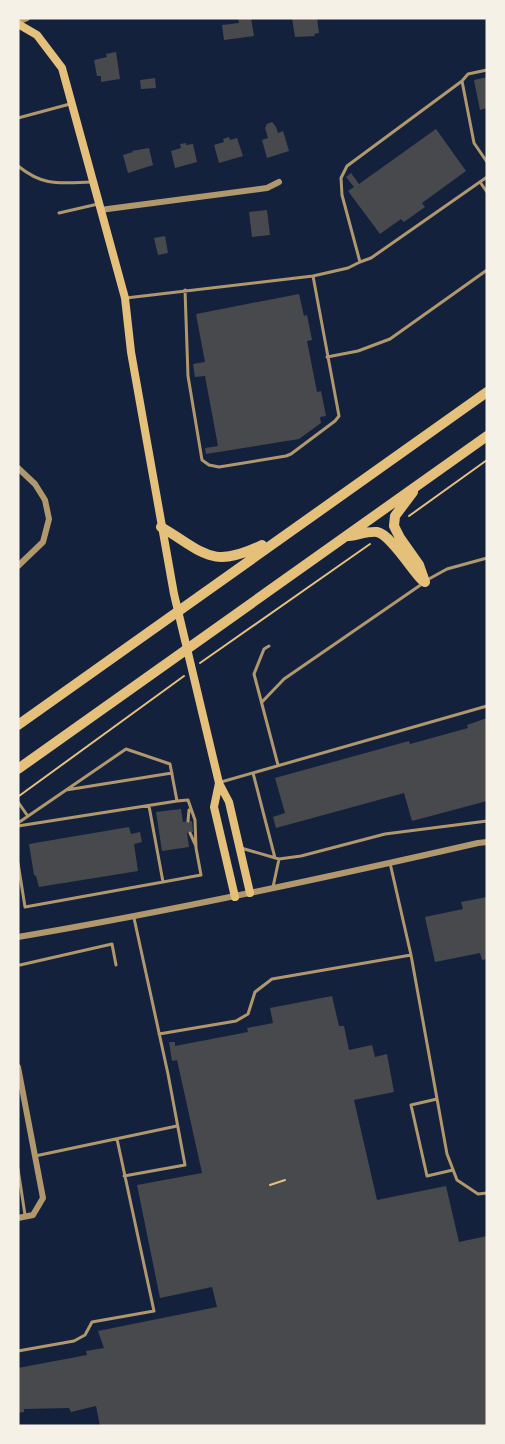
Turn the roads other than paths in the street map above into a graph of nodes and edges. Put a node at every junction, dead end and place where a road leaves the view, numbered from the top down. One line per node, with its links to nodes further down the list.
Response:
1 (27, 18): 2 (street)
2 (18, 23): 5 (main road)
3 (487, 70): 4 (lane)
4 (462, 81): 7 (lane); 16 (lane)
5 (72, 103): 6 (lane); 10 (main road)
6 (18, 118)
7 (487, 162)
8 (18, 166): 10 (lane)
9 (487, 177): 12 (lane)
10 (93, 182): 14 (main road)
11 (279, 182): 14 (street)
12 (480, 182): 13 (lane); 16 (lane)
13 (487, 192)
14 (99, 207): 15 (lane); 20 (main road)
15 (59, 213)
16 (360, 262): 18 (lane)
17 (487, 270): 21 (lane)
18 (313, 276): 19 (lane); 21 (lane)
19 (185, 290): 20 (lane); 21 (lane)
20 (124, 298): 26 (main road)
21 (327, 357)
22 (487, 392): 27 (highway)
23 (487, 436): 25 (highway)
24 (18, 468): 30 (street)
25 (420, 483): 28 (highway); 31 (highway)
26 (161, 527): 27 (highway); 32 (main road)
27 (290, 532): 32 (highway)
28 (344, 537): 31 (highway); 34 (highway)
29 (487, 558): 31 (lane)
30 (18, 566)
31 (425, 582): 35 (lane)
32 (178, 612): 34 (main road); 37 (highway)
33 (269, 646): 35 (lane)
34 (188, 648): 39 (highway); 42 (main road)
35 (262, 702): 38 (lane)
36 (487, 706): 38 (lane)
37 (18, 725)
38 (279, 766): 41 (lane)
39 (18, 769)
40 (172, 773): 43 (lane); 43 (lane); 44 (lane)
41 (253, 773): 42 (lane); 56 (lane)
42 (219, 783): 55 (main road); 62 (main road)
43 (64, 790): 48 (lane)
44 (177, 801): 46 (lane); 47 (lane)
45 (18, 802): 48 (lane)
46 (149, 806): 51 (lane); 59 (lane)
47 (189, 808): 49 (lane); 54 (lane)
48 (27, 815): 51 (lane)
49 (188, 821)
50 (487, 821): 56 (lane)
51 (18, 824)
52 (190, 833): 54 (lane)
53 (487, 842): 58 (street)
54 (196, 848): 59 (lane)
55 (240, 848): 56 (lane); 61 (main road)
56 (277, 859): 60 (lane)
57 (18, 863): 63 (lane)
58 (390, 863): 60 (street); 67 (lane)
59 (163, 882): 63 (lane)
60 (272, 889): 61 (street)
61 (250, 893): 62 (street)
62 (235, 897): 65 (street)
63 (25, 907): 64 (lane)
64 (18, 908)
65 (134, 918): 66 (street); 70 (lane)
66 (18, 937)
67 (411, 955): 70 (lane); 72 (lane)
68 (20, 965): 69 (lane)
69 (116, 965)
70 (159, 1034): 73 (lane)
71 (18, 1067): 75 (street)
72 (437, 1100): 77 (lane); 77 (lane)
73 (178, 1126): 74 (lane); 78 (lane)
74 (117, 1139): 75 (lane); 78 (lane)
75 (35, 1156): 80 (street)
76 (18, 1169): 80 (lane)
77 (453, 1170): 79 (lane)
78 (124, 1176): 82 (lane)
79 (487, 1193)
80 (26, 1216): 81 (street)
81 (18, 1218)
82 (18, 1351)

